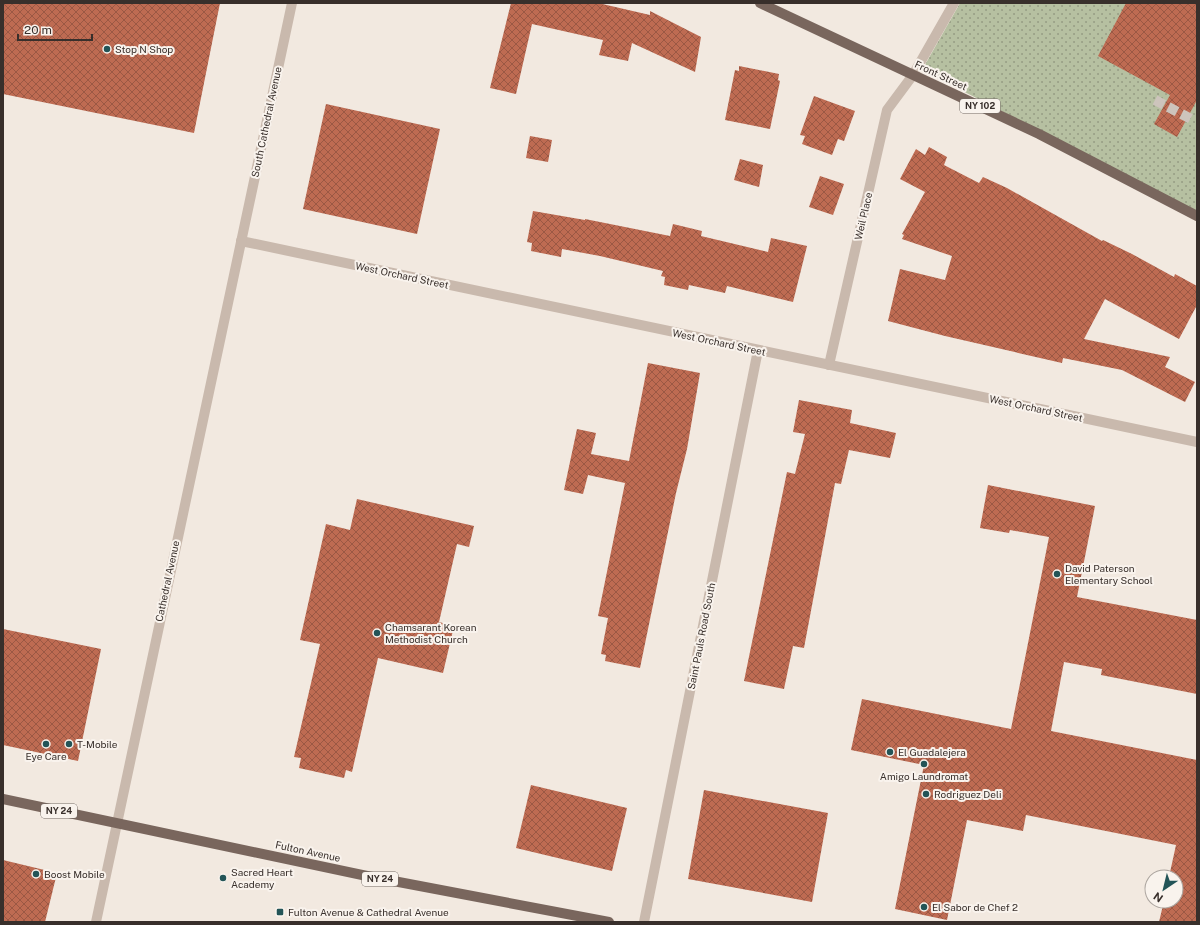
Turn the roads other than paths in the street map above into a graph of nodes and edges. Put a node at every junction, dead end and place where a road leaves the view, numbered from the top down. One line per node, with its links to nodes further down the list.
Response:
1 (292, 3): 6 (street, South Cathedral Avenue)
2 (760, 3): 4 (main road, Front Street / NY 102)
3 (954, 3): 4 (street, Weil Place)
4 (912, 75): 5 (main road, Front Street / NY 102); 8 (street, Weil Place)
5 (1197, 216)
6 (241, 241): 7 (street, West Orchard Street); 11 (street, Cathedral Avenue)
7 (758, 350): 8 (street, West Orchard Street); 14 (street, Saint Pauls Road South)
8 (829, 365): 9 (street, West Orchard Street)
9 (1197, 442)
10 (3, 799): 11 (main road, Fulton Avenue / NY 24)
11 (116, 822): 12 (street, Cathedral Avenue); 13 (main road, Fulton Avenue / NY 24)
12 (96, 922)
13 (609, 922)
14 (644, 922)

